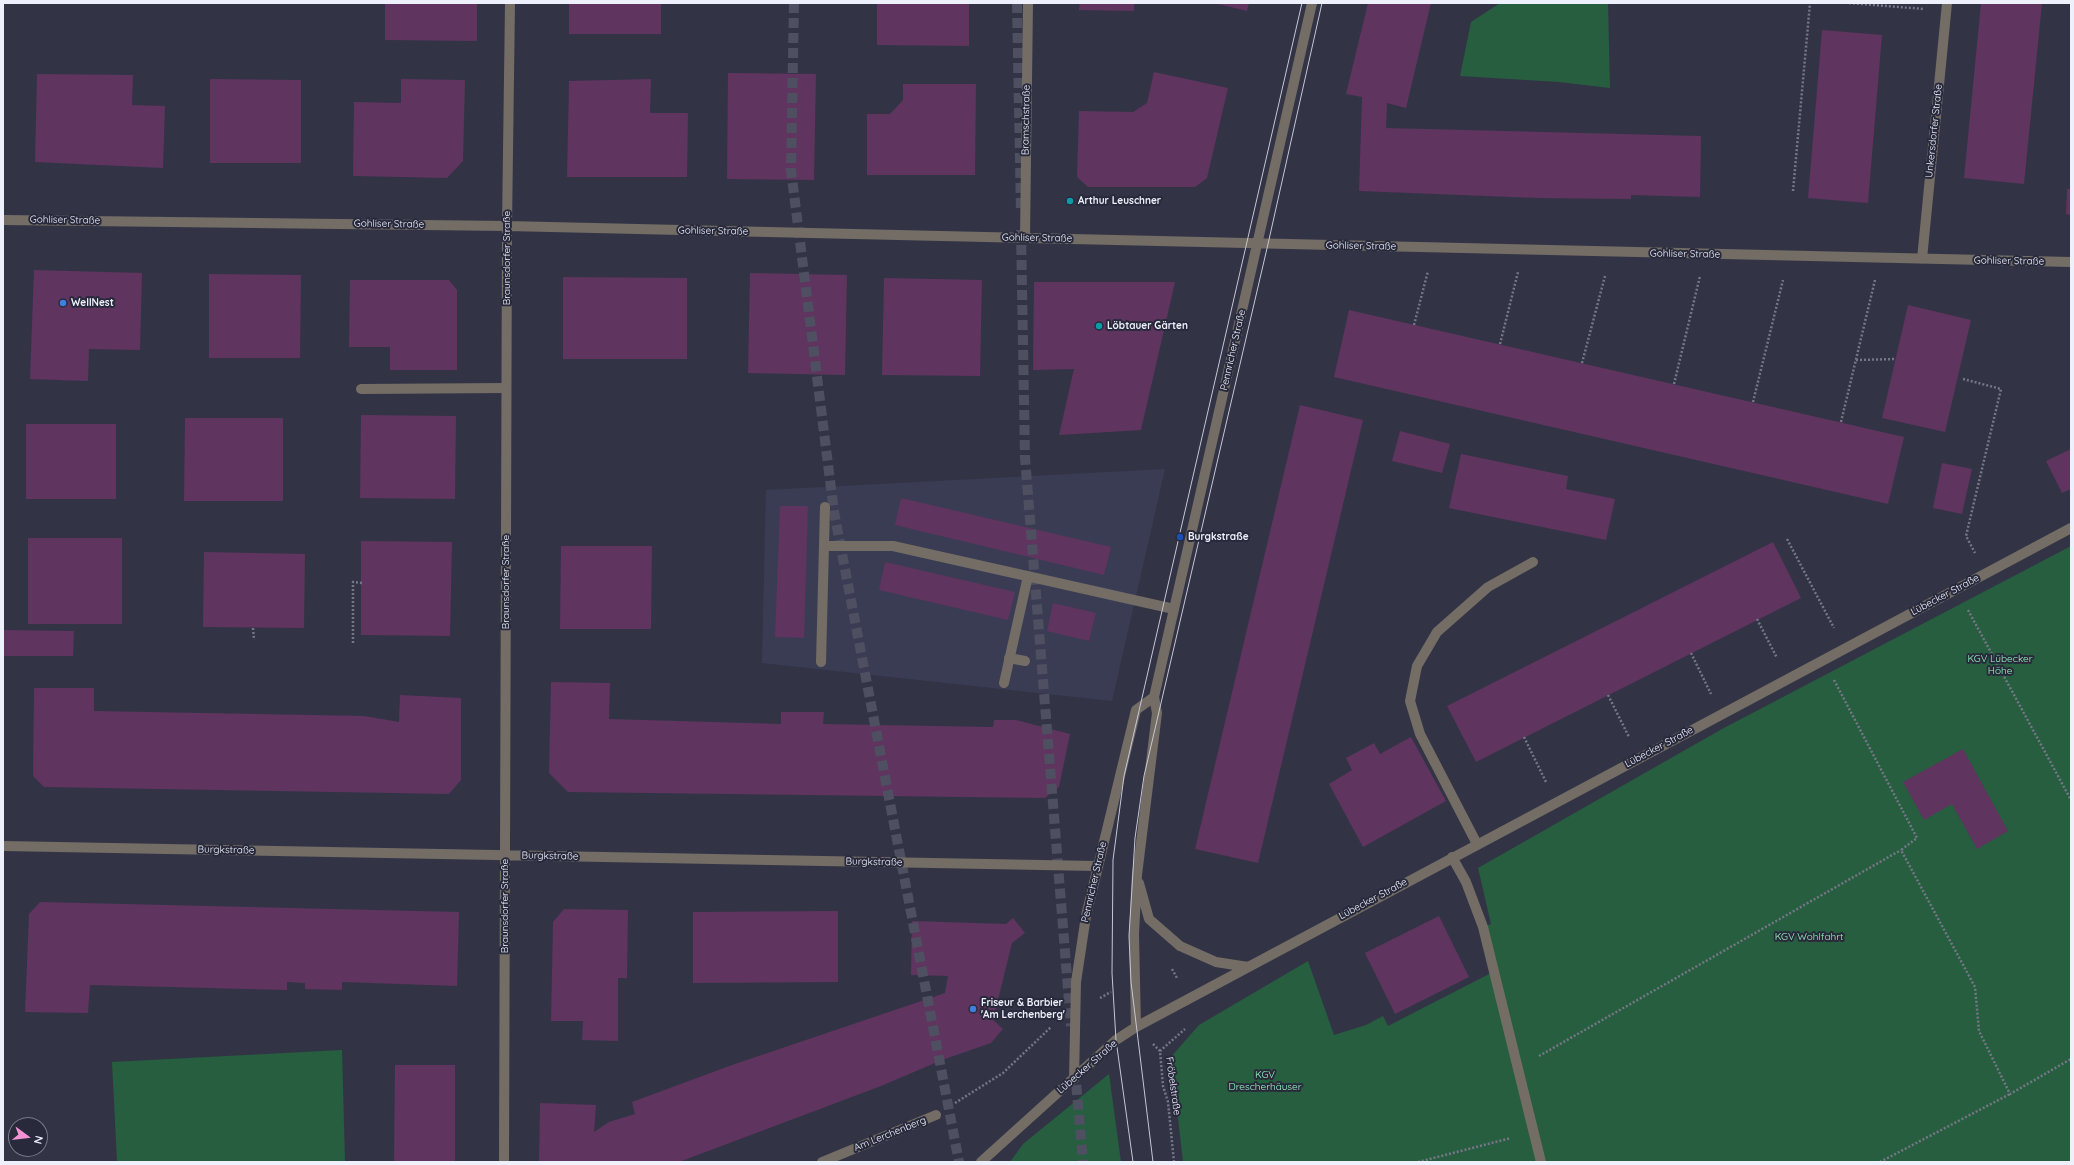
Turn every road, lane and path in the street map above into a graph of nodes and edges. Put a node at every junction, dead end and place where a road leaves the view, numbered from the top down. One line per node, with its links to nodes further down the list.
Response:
1 (510, 3): 9 (street, Braunsdorfer Straße)
2 (1028, 3): 10 (street, Bramschstraße)
3 (1312, 3): 11 (street, Pennricher Straße)
4 (1810, 3): 7 (path)
5 (1849, 3): 6 (path)
6 (1947, 7): 18 (street, Unkersdorfer Straße)
7 (1793, 191)
8 (3, 220): 9 (street, Gohliser Straße)
9 (507, 226): 10 (street, Gohliser Straße); 27 (street, Braunsdorfer Straße)
10 (1025, 237): 11 (street, Gohliser Straße)
11 (1257, 244): 12 (street, Gohliser Straße); 40 (street, Pennricher Straße)
12 (1434, 248): 13 (street, Gohliser Straße); 20 (path)
13 (1524, 250): 14 (street, Gohliser Straße); 21 (path)
14 (1611, 252): 15 (street, Gohliser Straße); 24 (path)
15 (1706, 254): 16 (street, Gohliser Straße); 26 (path)
16 (1789, 256): 17 (street, Gohliser Straße); 29 (path)
17 (1880, 258): 18 (street, Gohliser Straße); 23 (path)
18 (1922, 259): 19 (street, Gohliser Straße)
19 (2071, 262)
20 (1414, 325)
21 (1500, 344)
22 (1896, 359): 23 (path)
23 (1856, 360): 30 (path)
24 (1582, 364)
25 (1963, 379): 36 (path)
26 (1674, 384)
27 (506, 388): 28 (street); 63 (street, Braunsdorfer Straße)
28 (362, 389)
29 (1753, 402)
30 (1841, 422)
31 (826, 506): 34 (street)
32 (2071, 528): 36 (street, Lübecker Straße)
33 (1787, 539): 45 (path)
34 (825, 546): 37 (street); 50 (street)
35 (1533, 562): 60 (street)
36 (1986, 573): 39 (street, Lübecker Straße)
37 (1028, 576): 40 (street); 47 (street)
38 (362, 583): 44 (path)
39 (1957, 588): 45 (street, Lübecker Straße); 58 (path)
40 (1174, 609): 54 (street, Pennricher Straße)
41 (1757, 619): 51 (path)
42 (253, 628): 43 (path)
43 (254, 640)
44 (353, 643)
45 (1844, 648): 48 (street, Lübecker Straße)
46 (1691, 653): 55 (path)
47 (1009, 658): 49 (street); 52 (street)
48 (1823, 659): 51 (street, Lübecker Straße); 62 (path)
49 (1025, 661)
50 (821, 662)
51 (1788, 678): 55 (street, Lübecker Straße)
52 (1004, 683)
53 (1608, 695): 57 (path)
54 (1154, 697): 65 (street, Pennricher Straße); 66 (street, Pennricher Straße)
55 (1722, 713): 57 (street, Lübecker Straße)
56 (1524, 738): 59 (path)
57 (1638, 758): 59 (street, Lübecker Straße)
58 (2071, 800)
59 (1555, 802): 60 (street, Lübecker Straße)
60 (1477, 844): 64 (street, Lübecker Straße)
61 (3, 846): 63 (street, Burgkstraße)
62 (1901, 850): 72 (path); 74 (path)
63 (505, 855): 65 (street, Burgkstraße); 77 (street, Braunsdorfer Straße)
64 (1452, 857): 67 (street, Lübecker Straße); 72 (street)
65 (1096, 866): 73 (street, Pennricher Straße)
66 (1136, 875): 67 (street); 70 (street, Pennricher Straße)
67 (1248, 967): 68 (street, Lübecker Straße)
68 (1182, 1002): 70 (street, Lübecker Straße); 80 (path, Fröbelstraße)
69 (1054, 1025): 75 (path)
70 (1136, 1026): 73 (street, Lübecker Straße)
71 (2071, 1059): 74 (path)
72 (1517, 1069): 76 (street)
73 (1074, 1079): 79 (street, Lübecker Straße)
74 (2010, 1094): 83 (path)
75 (936, 1115): 78 (street, Am Lerchenberg)
76 (1533, 1132): 81 (path); 82 (street)
77 (504, 1162)
78 (822, 1162)
79 (981, 1162)
80 (1174, 1162)
81 (1418, 1162)
82 (1540, 1162)
83 (1880, 1162)

